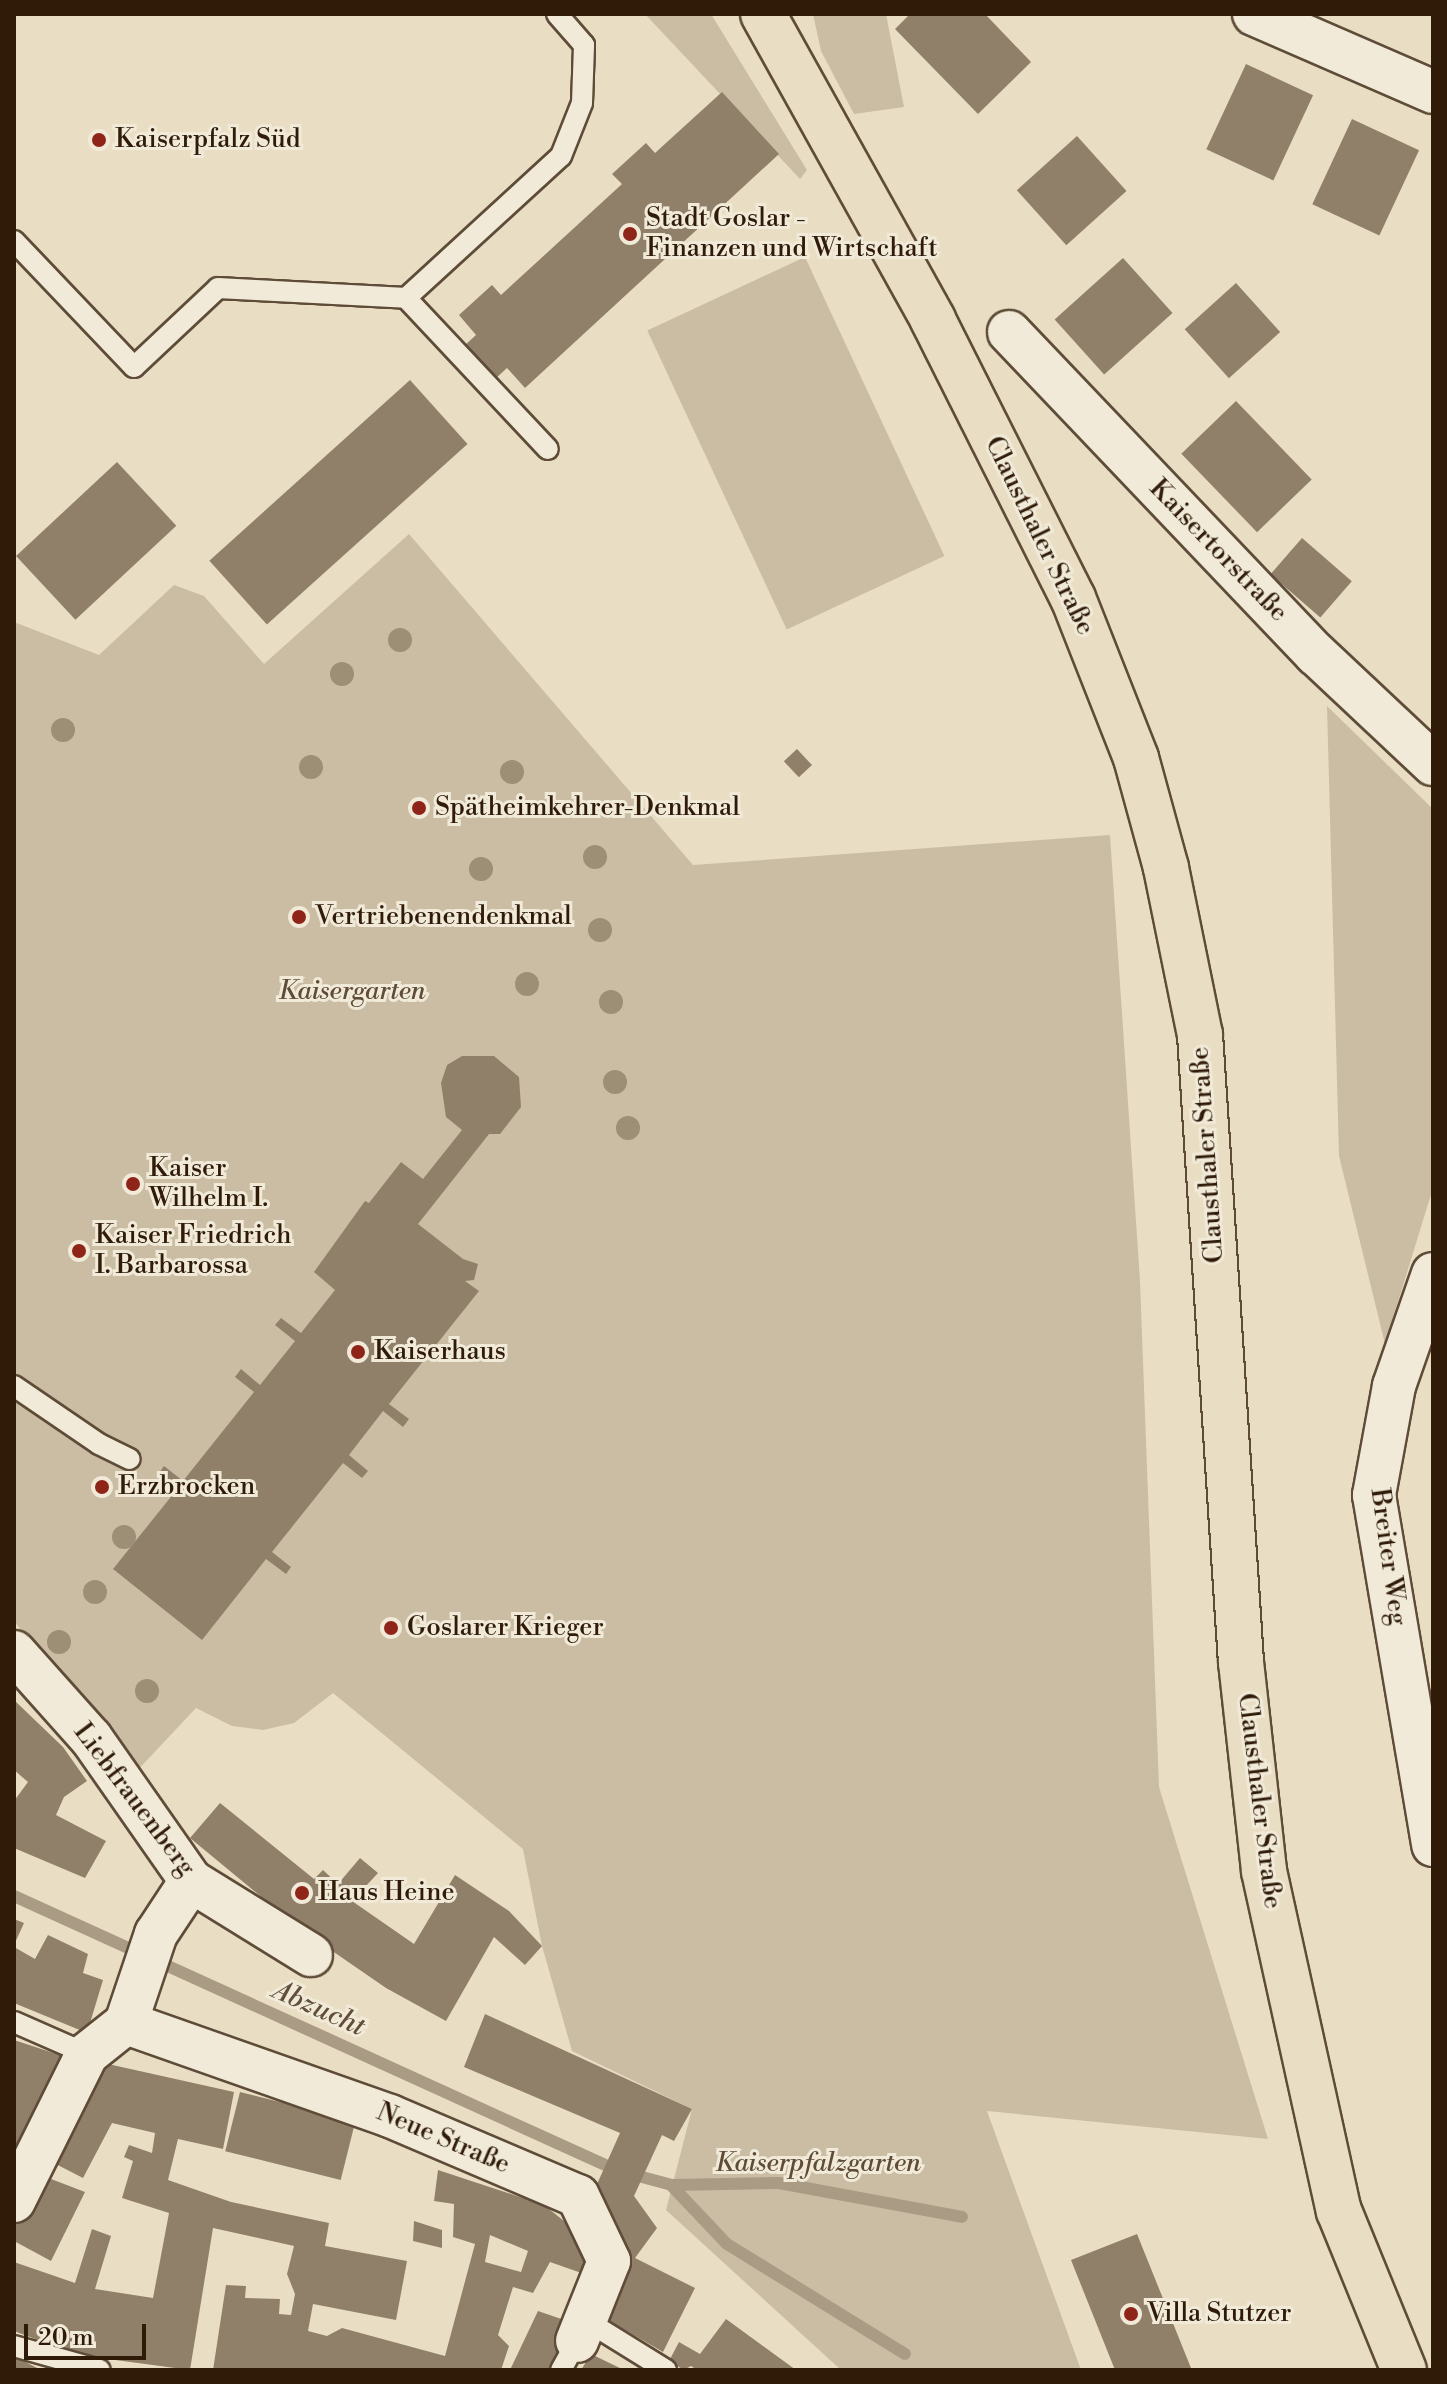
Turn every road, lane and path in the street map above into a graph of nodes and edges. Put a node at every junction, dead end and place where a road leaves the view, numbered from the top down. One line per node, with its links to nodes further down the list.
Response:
1 (557, 14): 6 (lane)
2 (763, 14): 25 (main road, Clausthaler Straße)
3 (1254, 14): 4 (street)
4 (1433, 92)
5 (14, 241): 6 (lane)
6 (406, 298): 8 (lane)
7 (1009, 332): 9 (street, Kaisertorstraße)
8 (548, 449)
9 (1433, 764)
10 (1433, 1274): 14 (street, Breiter Weg)
11 (14, 1386): 12 (lane)
12 (130, 1459)
13 (14, 1652): 15 (street, Liebfrauenberg)
14 (1433, 1845)
15 (191, 1881): 16 (street, Liebfrauenberg); 18 (street)
16 (311, 1955)
17 (14, 2022): 19 (lane)
18 (126, 2023): 19 (street); 21 (street, Neue Straße)
19 (87, 2054): 20 (street)
20 (14, 2201)
21 (575, 2344): 24 (lane)
22 (14, 2346): 23 (lane)
23 (100, 2370)
24 (666, 2370)
25 (1404, 2370)

